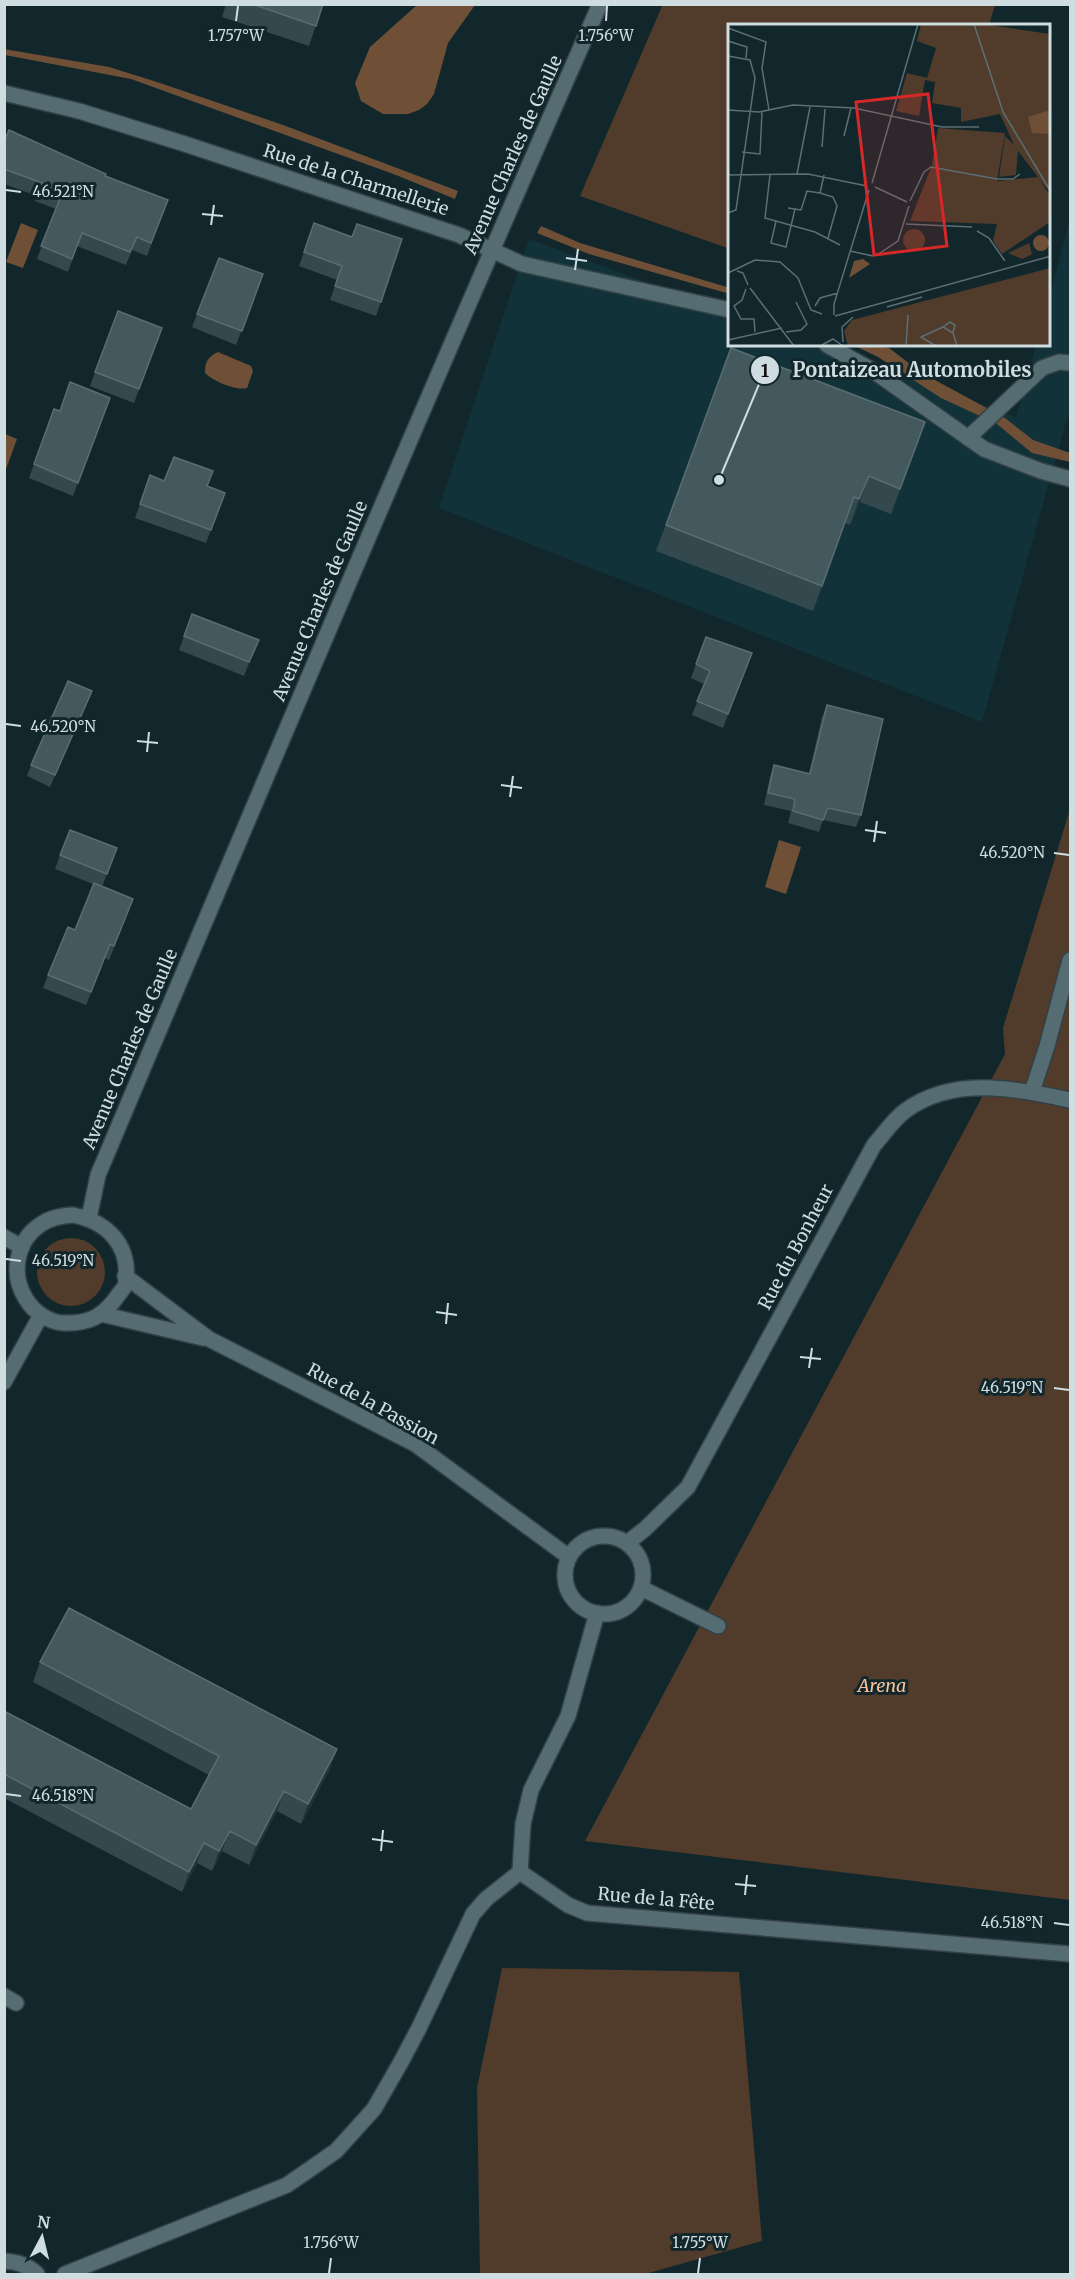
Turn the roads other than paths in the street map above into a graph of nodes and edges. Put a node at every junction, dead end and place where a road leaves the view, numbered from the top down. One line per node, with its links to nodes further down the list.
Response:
1 (600, 4): 3 (street, Avenue Charles de Gaulle)
2 (4, 93): 3 (street, Rue de la Charmellerie)
3 (491, 250): 4 (street, Rue de la Charmellerie); 12 (street, Avenue Charles de Gaulle)
4 (728, 309)
5 (829, 346): 7 (street)
6 (1071, 363): 7 (street)
7 (974, 433): 8 (street)
8 (1071, 479)
9 (1071, 960): 10 (street)
10 (1032, 1092): 11 (street, Rue du Bonheur); 20 (street, Rue du Bonheur)
11 (1071, 1100)
12 (89, 1218): 14 (street); 15 (street)
13 (4, 1238): 14 (street)
14 (22, 1247): 17 (street)
15 (125, 1276): 16 (street); 18 (street)
16 (101, 1314): 17 (street); 18 (street)
17 (41, 1315): 19 (street)
18 (208, 1339): 21 (street, Rue de la Passion)
19 (4, 1382)
20 (627, 1543): 21 (street); 22 (street)
21 (569, 1557): 23 (street)
22 (641, 1588): 23 (street); 24 (street)
23 (597, 1613): 25 (street)
24 (718, 1626)
25 (520, 1872): 26 (street, Rue de la Fête); 29 (street)
26 (1071, 1954)
27 (4, 2261): 28 (street)
28 (37, 2274)
29 (65, 2274)

